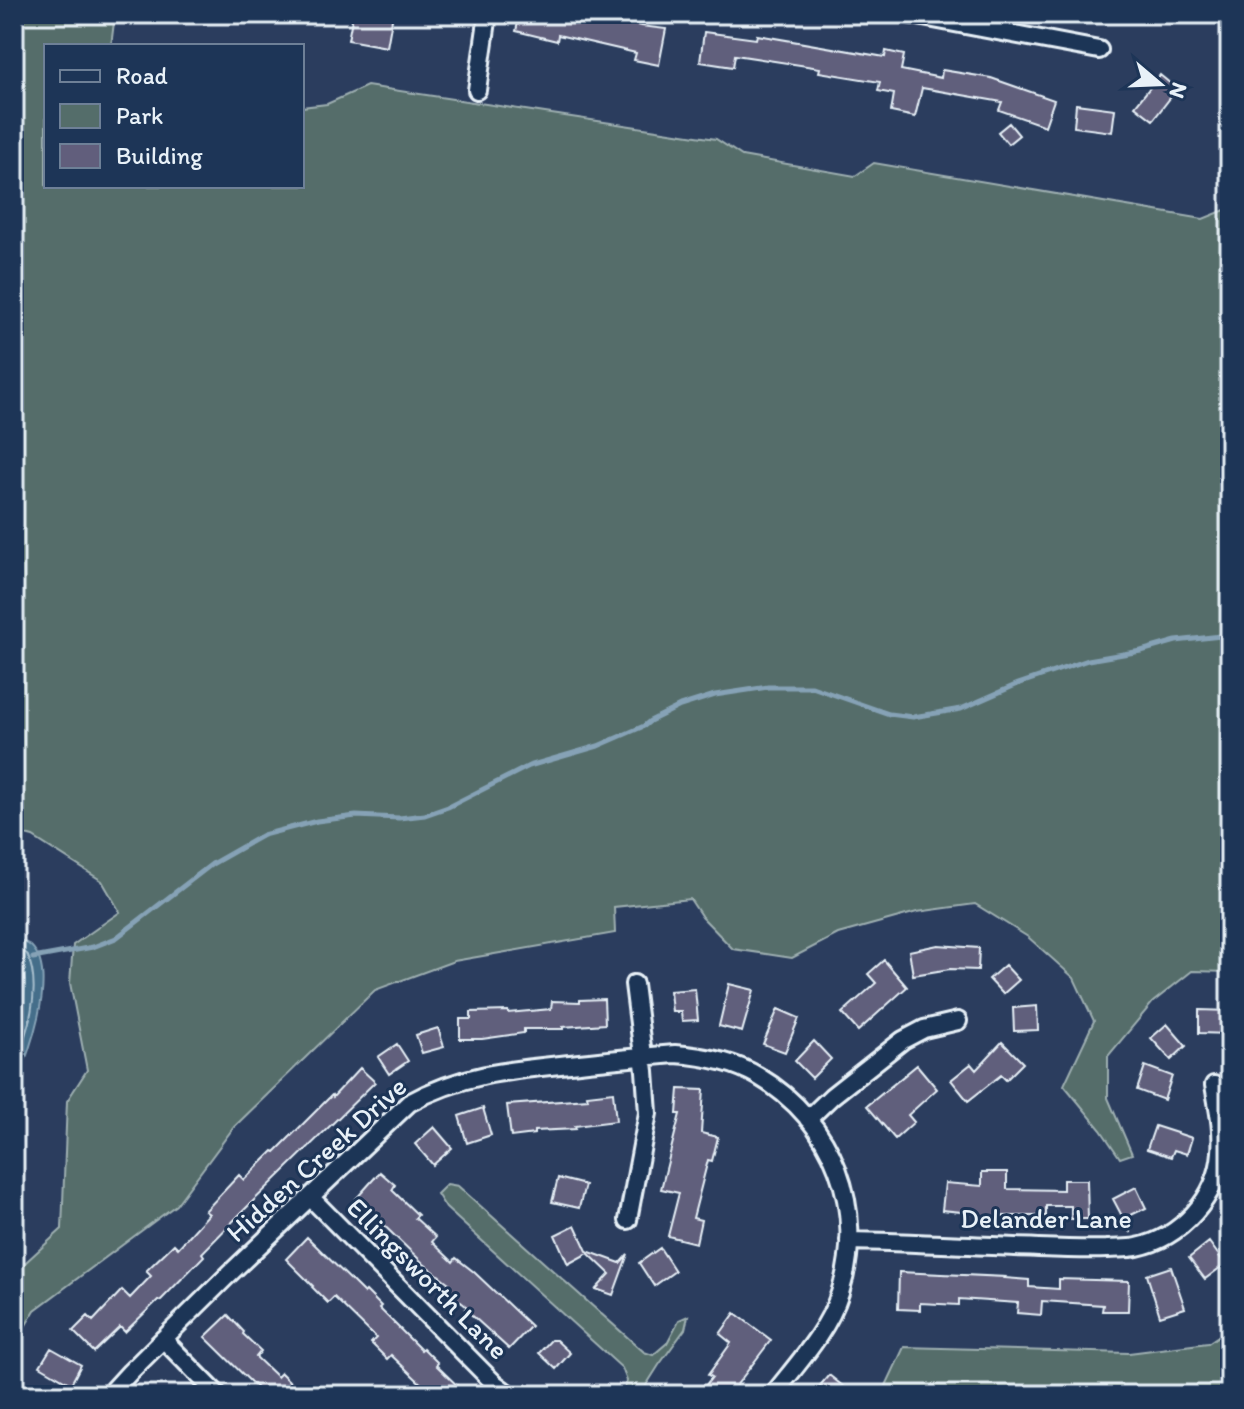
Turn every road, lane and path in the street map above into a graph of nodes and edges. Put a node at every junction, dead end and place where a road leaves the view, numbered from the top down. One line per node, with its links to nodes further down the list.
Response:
1 (488, 14): 4 (street)
2 (907, 14): 3 (street)
3 (1099, 50)
4 (477, 90)
5 (634, 984): 7 (street)
6 (958, 1021): 9 (street)
7 (644, 1057): 9 (street, Hidden Creek Drive); 10 (street, Hidden Creek Drive); 11 (street)
8 (1214, 1085): 12 (street, Delander Lane)
9 (808, 1119): 12 (street, Hidden Creek Drive)
10 (310, 1197): 13 (street, Hidden Creek Drive); 16 (street, Ellingsworth Lane)
11 (628, 1220)
12 (849, 1241): 17 (street, Hidden Creek Drive)
13 (163, 1339): 14 (street, Hidden Creek Drive); 15 (street)
14 (109, 1395)
15 (218, 1395)
16 (510, 1395)
17 (773, 1395)

